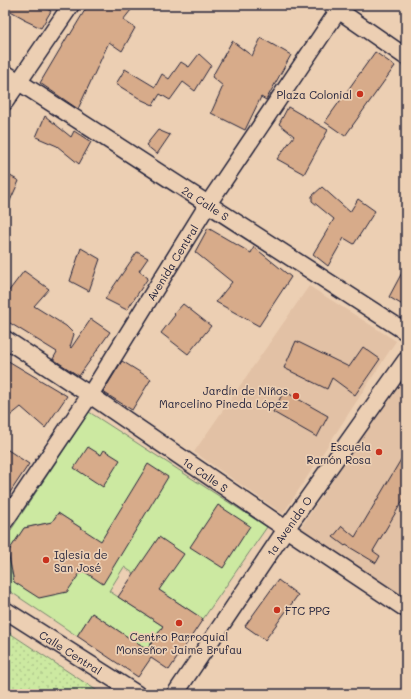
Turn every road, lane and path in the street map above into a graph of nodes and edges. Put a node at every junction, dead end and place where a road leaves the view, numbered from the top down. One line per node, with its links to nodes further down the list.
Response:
1 (70, 5): 5 (street)
2 (337, 7): 3 (street); 7 (street, Avenida Central)
3 (406, 57)
4 (5, 72): 5 (street, 2a Calle S)
5 (19, 81): 6 (street); 7 (street, 2a Calle S)
6 (5, 102)
7 (208, 204): 8 (street, 2a Calle S); 11 (street, Avenida Central)
8 (406, 332)
9 (5, 339): 11 (street, 1a Calle S)
10 (406, 360): 13 (street, 1a Avenida O)
11 (90, 394): 12 (street, Avenida Central); 13 (street, 1a Calle S)
12 (5, 521)
13 (286, 529): 14 (street, 1a Calle S); 17 (street, 1a Avenida O)
14 (406, 609)
15 (5, 610): 16 (street, Calle Central)
16 (137, 694)
17 (174, 694)

